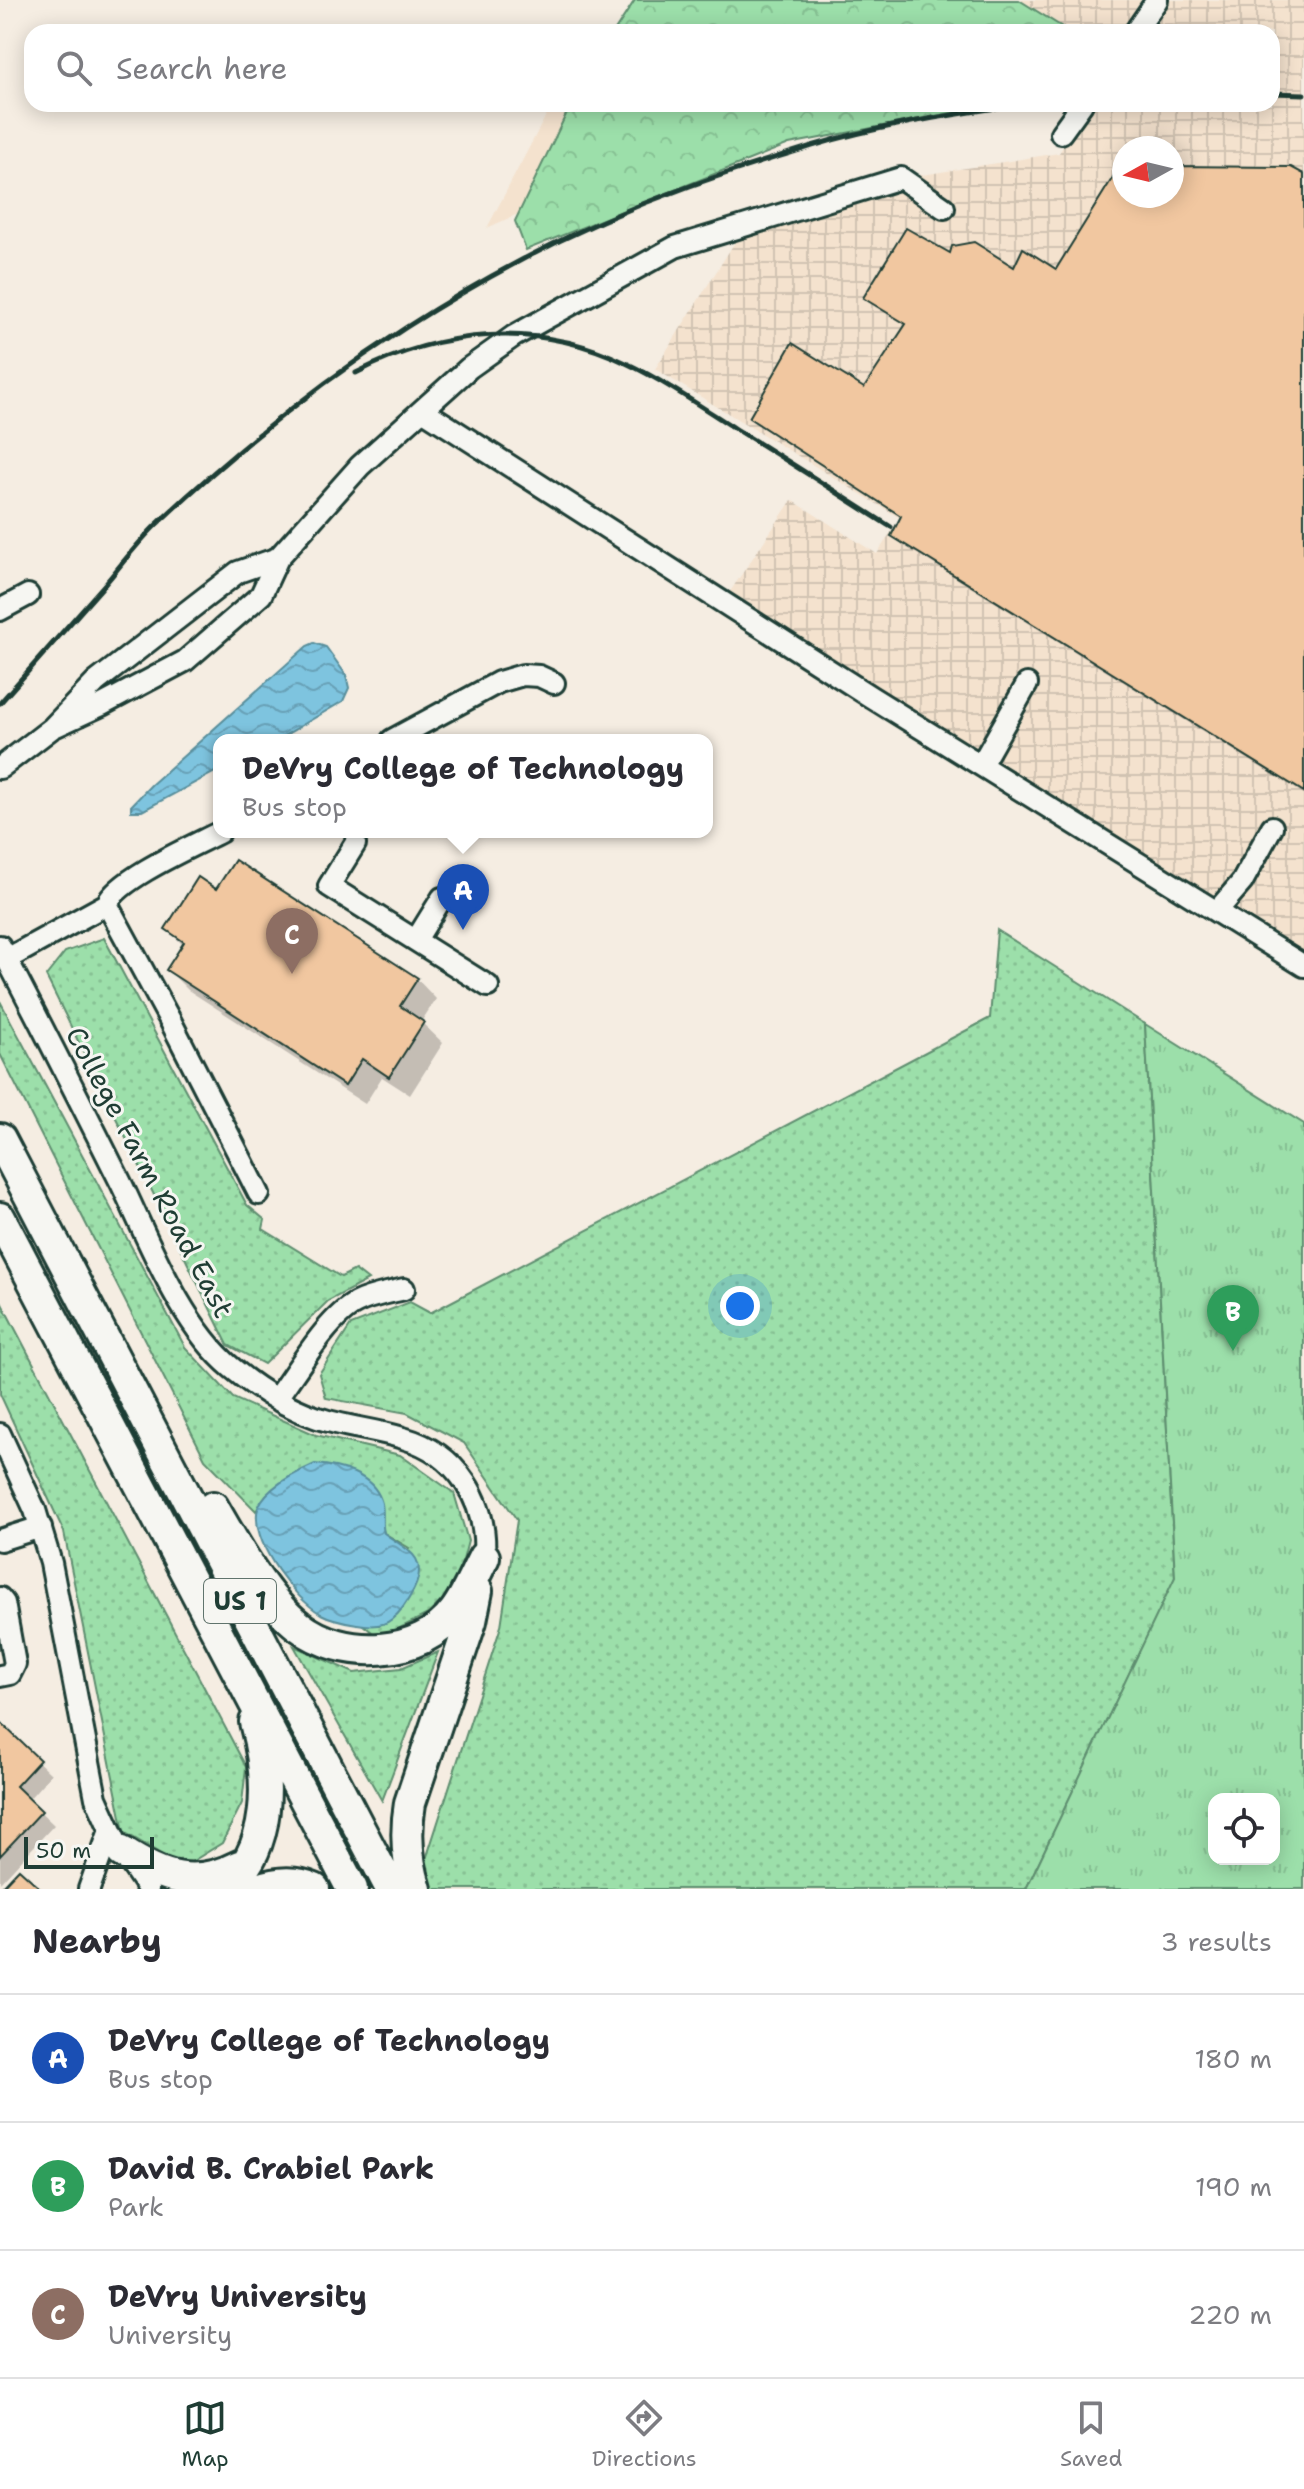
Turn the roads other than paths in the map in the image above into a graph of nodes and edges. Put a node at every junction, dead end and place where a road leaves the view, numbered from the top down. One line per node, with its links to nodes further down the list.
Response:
1 (1157, 0): 2 (street)
2 (1140, 24)
3 (1076, 112): 4 (street)
4 (1061, 133)
5 (944, 208): 6 (street)
6 (424, 411): 7 (street); 14 (street)
7 (278, 558): 12 (street); 12 (street)
8 (28, 595): 9 (street)
9 (0, 610)
10 (554, 683): 13 (street)
11 (1027, 684): 14 (street)
12 (52, 728): 15 (street)
13 (403, 734)
14 (981, 765): 21 (street)
15 (0, 768)
16 (1272, 827): 21 (street)
17 (213, 836): 20 (street)
18 (355, 844): 22 (street)
19 (442, 898): 22 (street)
20 (107, 904): 23 (street); 27 (street)
21 (1217, 911): 24 (street)
22 (416, 940): 25 (street)
23 (4, 952): 31 (street, College Farm Road East)
24 (1304, 966)
25 (488, 986)
26 (0, 1139): 30 (highway, US 1)
27 (259, 1194)
28 (0, 1218): 37 (highway, US 1)
29 (404, 1289): 31 (street)
30 (90, 1313): 35 (highway); 47 (highway, US 1)
31 (276, 1399): 35 (street, College Farm Road East)
32 (0, 1434): 33 (street)
33 (41, 1527): 34 (street); 39 (street)
34 (0, 1540)
35 (484, 1557): 48 (highway)
36 (0, 1598): 38 (street)
37 (233, 1660): 40 (highway); 46 (highway, US 1)
38 (0, 1676)
39 (116, 1841): 40 (highway); 41 (street); 42 (street)
40 (252, 1854): 43 (highway)
41 (89, 1889)
42 (148, 1889)
43 (222, 1889)
44 (258, 1889): 45 (highway)
45 (314, 1889)
46 (352, 1889)
47 (391, 1889)
48 (416, 1889)

